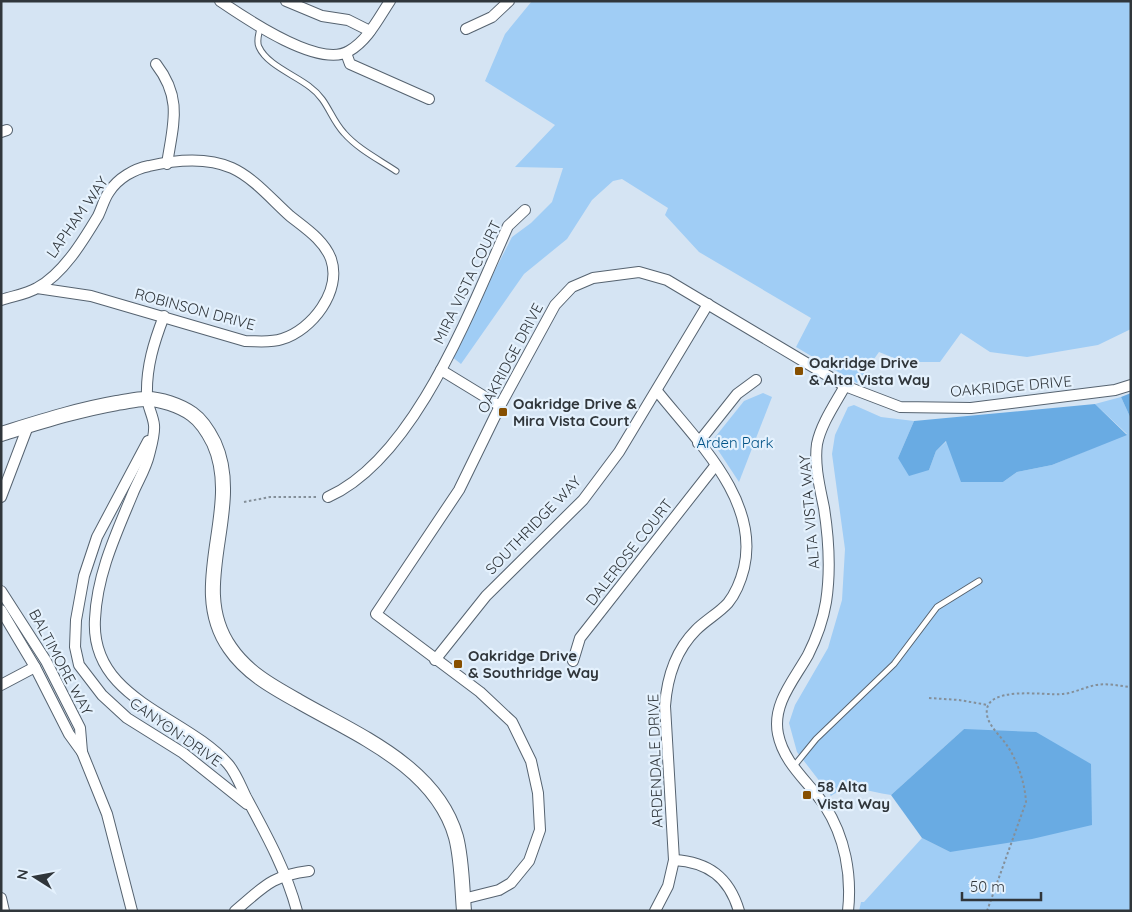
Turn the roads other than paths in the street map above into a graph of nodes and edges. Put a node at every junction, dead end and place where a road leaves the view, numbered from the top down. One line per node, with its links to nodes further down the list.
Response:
1 (220, 1): 5 (street)
2 (286, 1): 7 (street)
3 (390, 1): 7 (street)
4 (509, 1): 6 (street)
5 (260, 28): 8 (street); 12 (lane)
6 (466, 30)
7 (370, 31): 8 (street)
8 (346, 53): 10 (street)
9 (156, 64): 11 (street)
10 (429, 99)
11 (167, 164): 14 (street, LAPHAM WAY); 17 (street, ROBINSON DRIVE)
12 (396, 171)
13 (525, 210): 18 (street, MIRA VISTA COURT)
14 (37, 288): 15 (street, LAPHAM WAY); 17 (street, ROBINSON DRIVE)
15 (1, 300)
16 (708, 304): 21 (street, OAKRIDGE DRIVE); 22 (street, SOUTHRIDGE WAY); 24 (street, OAKRIDGE DRIVE)
17 (164, 316): 23 (street, CANYON DRIVE)
18 (442, 370): 24 (street); 31 (street, MIRA VISTA COURT)
19 (756, 380): 28 (street)
20 (1131, 385): 21 (street, OAKRIDGE DRIVE)
21 (845, 386): 40 (street, ALTA VISTA WAY)
22 (656, 391): 28 (street, ARDENDALE DRIVE); 35 (street, SOUTHRIDGE WAY)
23 (147, 398): 25 (street); 26 (street, CANYON DRIVE); 46 (street)
24 (500, 406): 35 (street, OAKRIDGE DRIVE)
25 (28, 426): 27 (street); 30 (street)
26 (155, 426): 41 (street, CANYON DRIVE); 41 (street, CANYON DRIVE)
27 (1, 434)
28 (698, 443): 29 (street, ARDENDALE DRIVE)
29 (715, 466): 36 (street, DALEROSE COURT); 42 (street, ARDENDALE DRIVE)
30 (1, 497)
31 (328, 497)
32 (979, 581): 40 (lane)
33 (1, 591): 39 (street, BALTIMORE WAY)
34 (1, 610): 37 (street, BALTIMORE WAY)
35 (435, 660): 46 (street, OAKRIDGE DRIVE)
36 (573, 661)
37 (35, 666): 38 (street); 39 (street, BALTIMORE WAY)
38 (1, 685)
39 (82, 752): 48 (street, BALTIMORE WAY)
40 (793, 767): 53 (street, ALTA VISTA WAY)
41 (252, 808): 44 (street, CANYON DRIVE)
42 (674, 860): 51 (street, ARDENDALE DRIVE); 52 (street)
43 (309, 871): 44 (street)
44 (285, 874): 49 (street); 50 (street, CANYON DRIVE)
45 (1, 898): 47 (street)
46 (464, 905)
47 (4, 911)
48 (132, 911)
49 (235, 911)
50 (297, 911)
51 (655, 911)
52 (739, 911)
53 (848, 911)

